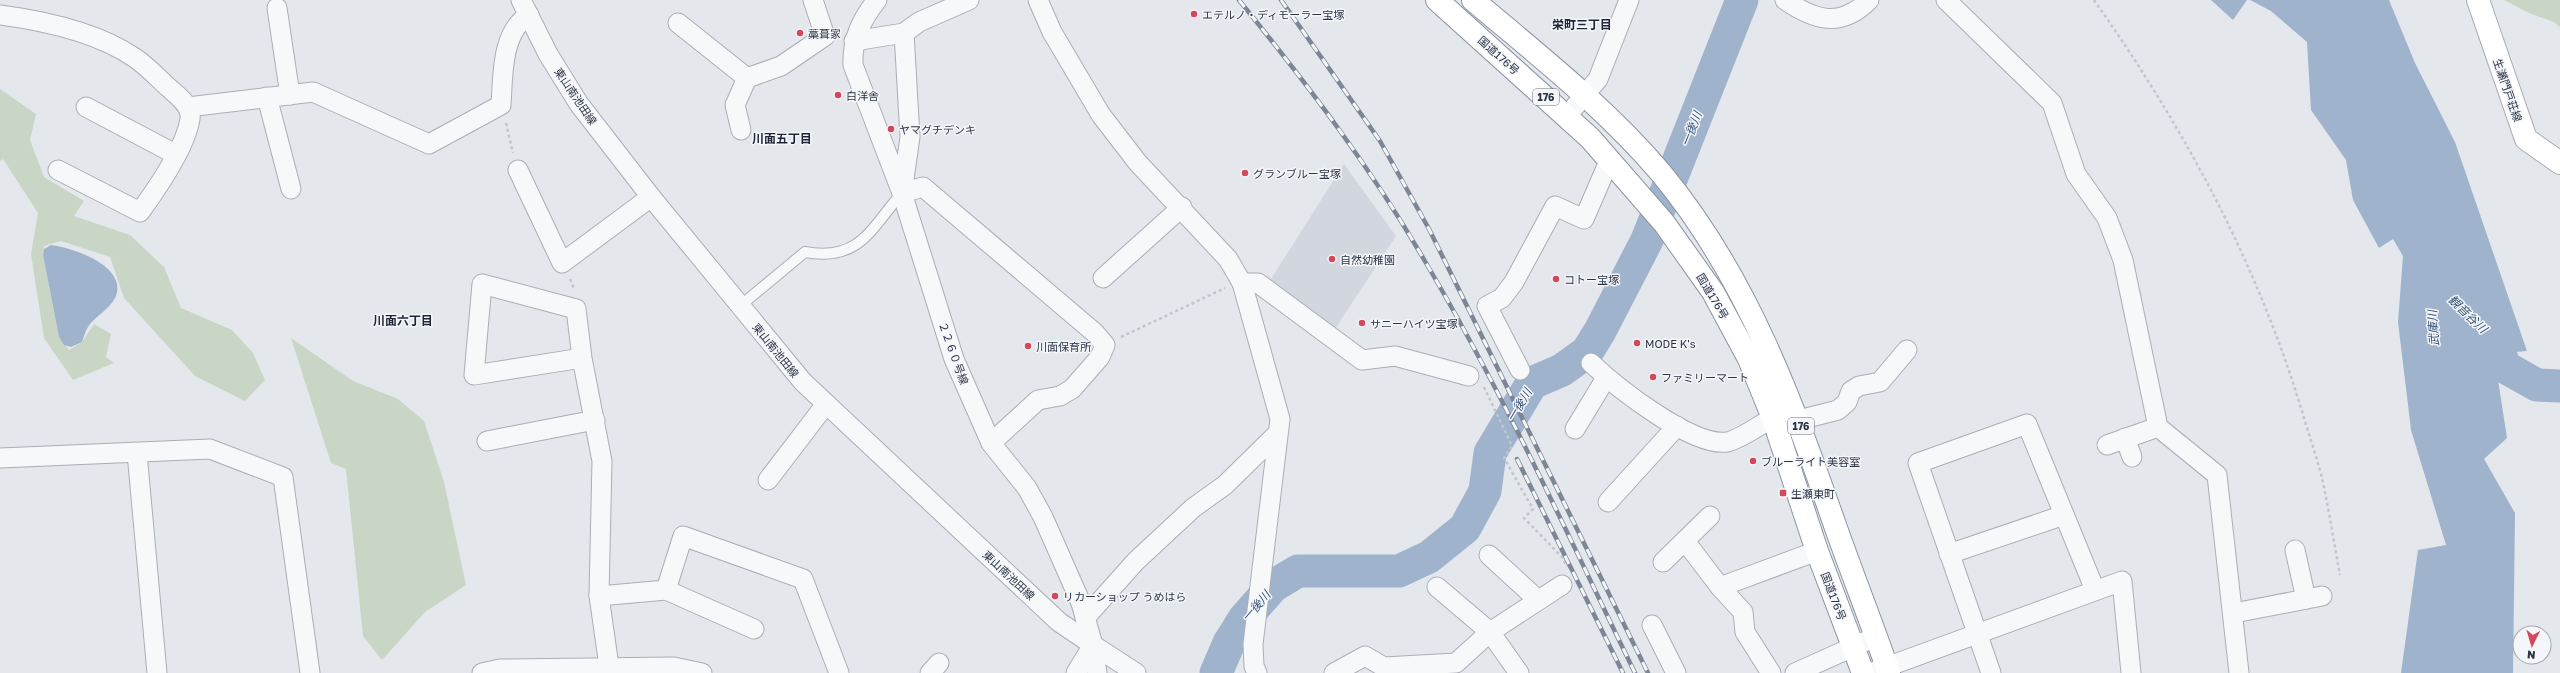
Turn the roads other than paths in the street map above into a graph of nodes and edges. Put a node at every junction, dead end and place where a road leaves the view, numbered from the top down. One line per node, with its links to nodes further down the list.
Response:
1 (813, 0): 18 (street)
2 (877, 0): 17 (street)
3 (969, 0): 16 (street)
4 (1038, 0): 35 (street)
5 (1437, 0): 25 (main road, 国道176号 / 176)
6 (1473, 0): 21 (main road, 176)
7 (1629, 0): 21 (street)
8 (1784, 0): 9 (street)
9 (1869, 0)
10 (1946, 0): 50 (street)
11 (2478, 0): 29 (main road, 生瀬門戸荘線)
12 (277, 8): 20 (street)
13 (525, 8): 20 (street); 34 (street, 東山南池田線)
14 (0, 15): 24 (street)
15 (678, 22): 19 (street)
16 (904, 33): 17 (street); 33 (street)
17 (856, 35): 18 (street); 33 (street, ２２６０号線)
18 (825, 36): 19 (street)
19 (747, 78): 26 (street)
20 (290, 95): 22 (street)
21 (1585, 95): 25 (street); 48 (main road, 176)
22 (267, 97): 24 (street); 32 (street)
23 (86, 107): 27 (street)
24 (188, 107): 27 (street)
25 (1567, 116): 28 (main road, 国道176号 / 176)
26 (741, 130)
27 (175, 154): 30 (street)
28 (1610, 159): 42 (street); 46 (main road, 国道176号 / 176)
29 (2560, 163)
30 (58, 170)
31 (518, 170): 34 (street)
32 (291, 189)
33 (902, 193): 38 (lane); 55 (street, ２２６０号線); 55 (street)
34 (651, 197): 38 (street, 東山南池田線)
35 (1182, 208): 36 (street); 37 (street)
36 (1103, 278)
37 (1242, 283): 43 (street); 52 (street)
38 (740, 306): 45 (street, 東山南池田線)
39 (1906, 350): 48 (street)
40 (582, 358): 40 (street); 47 (street)
41 (1591, 363): 44 (street)
42 (1520, 370)
43 (1469, 376)
44 (1606, 378): 49 (street); 51 (street)
45 (826, 404): 60 (street); 84 (street, 東山南池田線)
46 (1773, 418): 49 (street); 66 (main road, 国道176号 / 176)
47 (595, 420): 54 (street); 75 (street)
48 (1799, 420): 83 (main road, 176)
49 (1677, 426): 61 (street)
50 (2158, 427): 53 (street); 77 (street)
51 (1575, 429)
52 (1277, 434): 78 (street); 96 (street)
53 (2125, 438): 56 (street); 58 (street)
54 (487, 441)
55 (991, 443): 78 (street, ２２６０号線)
56 (2107, 445)
57 (137, 453): 59 (street); 88 (street); 89 (street)
58 (2132, 457)
59 (0, 458)
60 (768, 480)
61 (1608, 502)
62 (2064, 515): 67 (street); 67 (street); 74 (street)
63 (1710, 516): 64 (street)
64 (1685, 541): 69 (street); 72 (street)
65 (2296, 550): 77 (street)
66 (1817, 551): 72 (street); 85 (main road, 国道176号 / 176)
67 (1949, 554): 82 (street)
68 (1489, 555): 76 (street)
69 (1663, 562)
70 (1562, 585): 76 (street)
71 (1437, 587): 81 (street)
72 (1720, 587): 100 (street)
73 (666, 590): 75 (street); 80 (street); 92 (street)
74 (2095, 590): 82 (street); 104 (street)
75 (599, 596): 86 (street)
76 (1538, 600): 81 (street)
77 (2234, 613): 105 (street)
78 (1085, 618): 84 (street, ２２６０号線)
79 (1652, 625): 99 (street)
80 (754, 629)
81 (1490, 632): 97 (street); 98 (street)
82 (1977, 635): 87 (street); 103 (street)
83 (1875, 637): 85 (street); 87 (main road, 176)
84 (1093, 645): 93 (street); 94 (street, ２２６０号線); 95 (street)
85 (1853, 646): 101 (street); 102 (main road, 国道176号 / 176)
86 (610, 671): 90 (street); 91 (street)
87 (1882, 671)
88 (157, 673)
89 (310, 673)
90 (482, 673)
91 (702, 673)
92 (839, 673)
93 (1076, 673)
94 (1097, 673)
95 (1136, 673)
96 (1257, 673)
97 (1334, 673)
98 (1519, 673)
99 (1676, 673)
100 (1771, 673)
101 (1795, 673)
102 (1864, 673)
103 (1990, 673)
104 (2131, 673)
105 (2239, 673)

